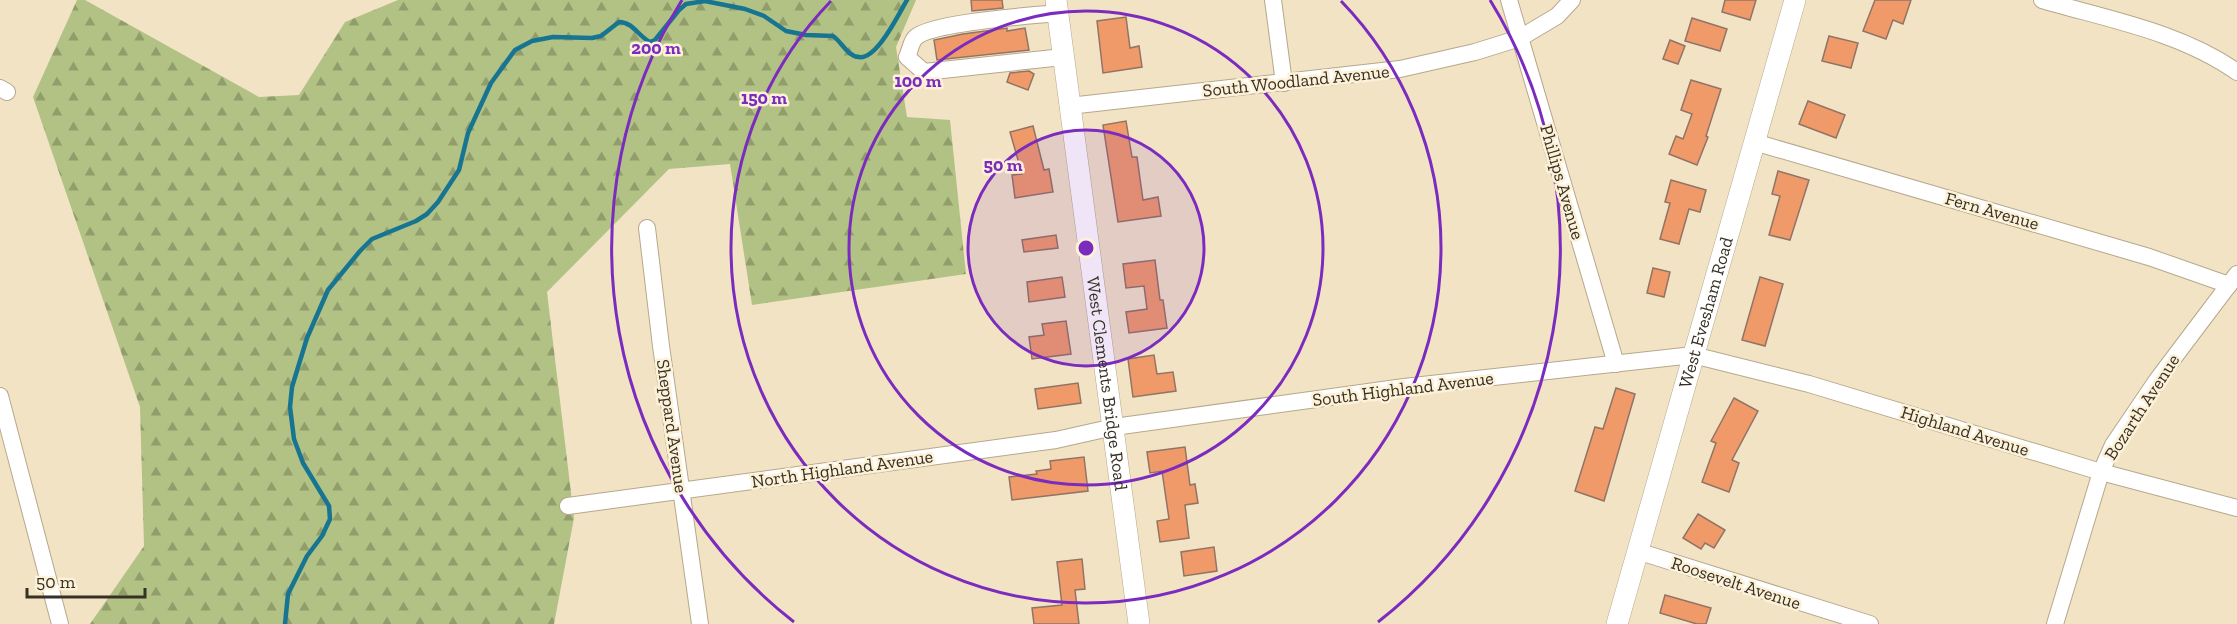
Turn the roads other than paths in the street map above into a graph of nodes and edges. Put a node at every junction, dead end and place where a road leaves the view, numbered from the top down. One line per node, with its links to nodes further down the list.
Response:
1 (1273, 0): 10 (street)
2 (1509, 0): 7 (street, Phillips Avenue)
3 (1572, 0): 7 (street, South Woodland Avenue)
4 (1795, 0): 12 (main road, West Evesham Road)
5 (2042, 0): 9 (street)
6 (1056, 6): 8 (main road, West Clements Bridge Road); 8 (street)
7 (1520, 38): 10 (street, South Woodland Avenue); 16 (street, Phillips Avenue)
8 (1063, 57): 11 (main road, West Clements Bridge Road)
9 (2237, 72)
10 (1284, 83): 11 (street, South Woodland Avenue)
11 (1069, 106): 18 (main road, West Clements Bridge Road)
12 (1754, 142): 14 (street, Fern Avenue); 15 (main road, West Evesham Road)
13 (647, 228): 20 (street, Sheppard Avenue)
14 (2233, 279): 19 (street, Bozarth Avenue)
15 (1693, 355): 16 (street, South Highland Avenue); 19 (street, Highland Avenue); 23 (main road, West Evesham Road)
16 (1616, 364): 18 (street, South Highland Avenue)
17 (0, 396): 24 (street)
18 (1114, 427): 20 (street, North Highland Avenue); 26 (main road, West Clements Bridge Road)
19 (2101, 472): 22 (street, Highland Avenue); 29 (street, Bozarth Avenue)
20 (681, 490): 21 (street, North Highland Avenue); 25 (street, Sheppard Avenue)
21 (568, 506)
22 (2237, 508)
23 (1638, 551): 27 (main road, West Evesham Road); 28 (street, Roosevelt Avenue)
24 (60, 624)
25 (700, 624)
26 (1139, 624)
27 (1617, 624)
28 (1870, 624)
29 (2055, 624)

